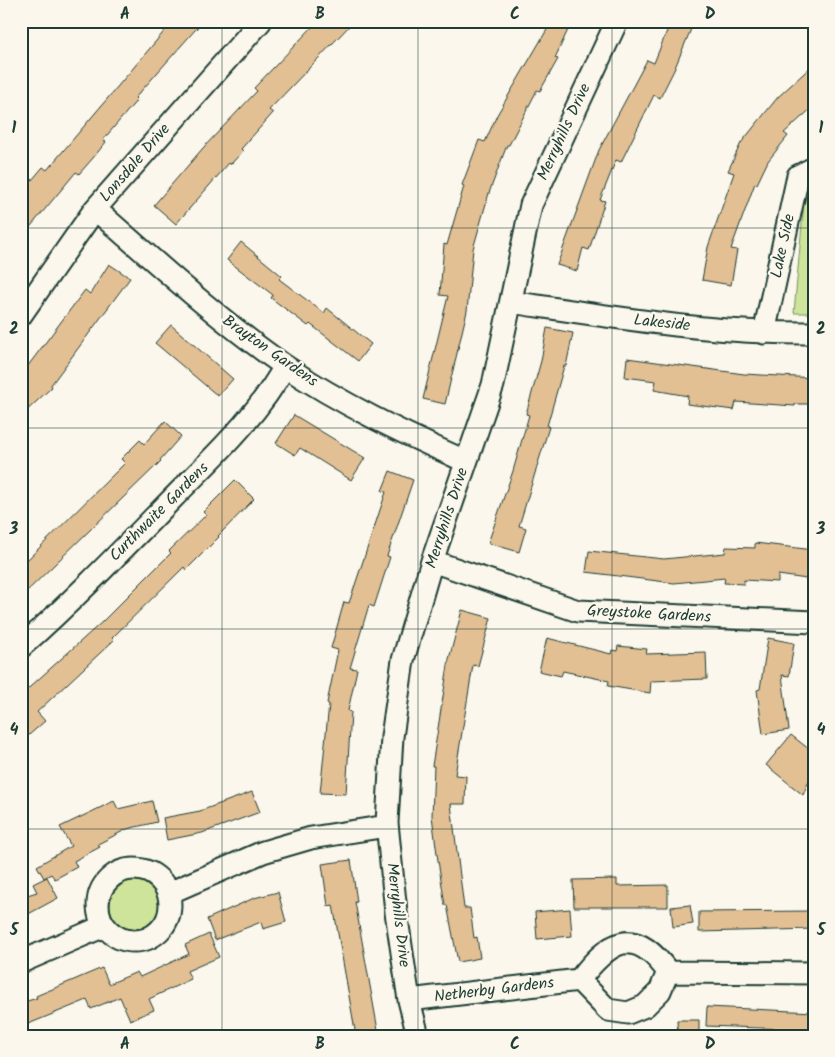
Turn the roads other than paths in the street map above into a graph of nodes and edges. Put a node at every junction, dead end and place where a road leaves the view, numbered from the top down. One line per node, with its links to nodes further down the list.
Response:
1 (261, 21): 4 (street, Lonsdale Drive)
2 (617, 21): 5 (street, Merryhills Drive)
3 (814, 168): 7 (street, Lake Side)
4 (95, 209): 6 (street, Lonsdale Drive); 9 (street, Brayton Gardens)
5 (511, 302): 7 (street, Lakeside); 10 (street, Merryhills Drive)
6 (21, 315)
7 (764, 333): 8 (street, Lakeside)
8 (814, 333)
9 (285, 366): 10 (street, Brayton Gardens); 13 (street, Curthwaite Gardens)
10 (465, 461): 11 (street, Merryhills Drive)
11 (432, 561): 12 (street, Greystoke Gardens); 14 (street, Merryhills Drive)
12 (814, 622)
13 (21, 647)
14 (387, 826): 15 (street); 21 (street, Merryhills Drive)
15 (169, 893): 16 (street); 16 (street)
16 (104, 926): 17 (street)
17 (21, 962)
18 (668, 972): 19 (street); 20 (street); 20 (street)
19 (814, 973)
20 (579, 980): 21 (street, Netherby Gardens)
21 (409, 1000): 22 (street, Merryhills Drive)
22 (418, 1036)

